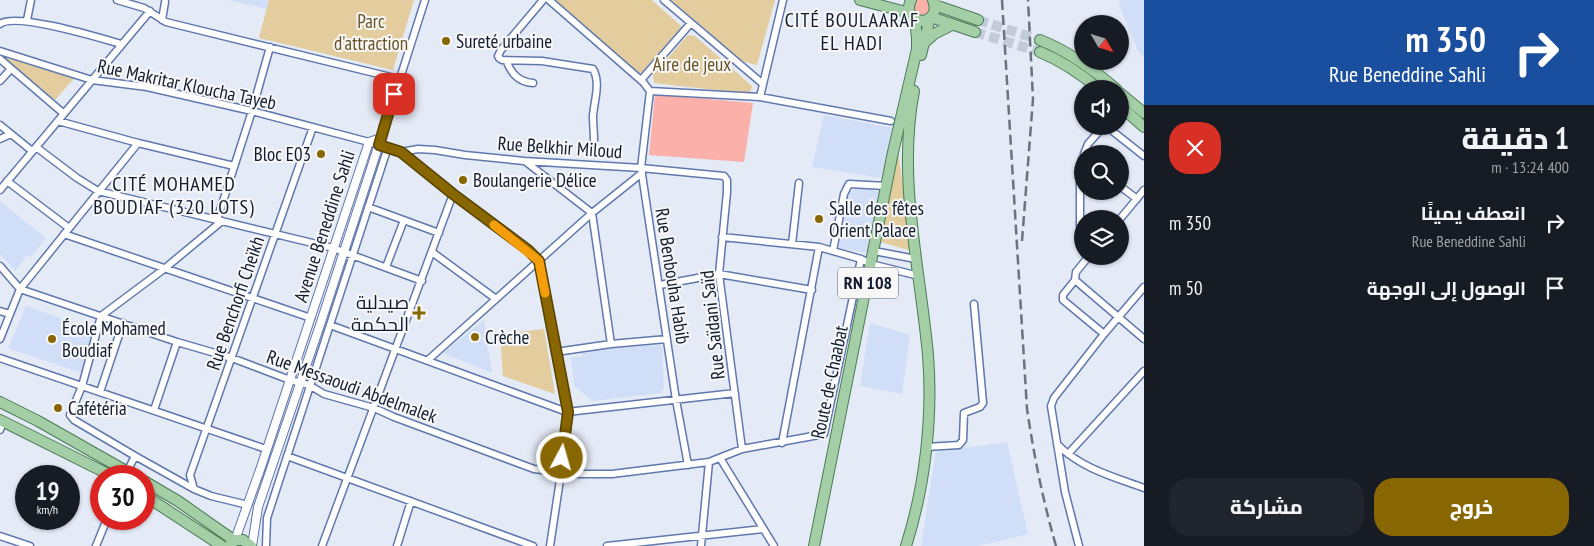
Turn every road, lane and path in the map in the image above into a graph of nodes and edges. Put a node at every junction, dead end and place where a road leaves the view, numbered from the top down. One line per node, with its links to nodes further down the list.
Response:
1 (31, 0): 15 (street)
2 (117, 0): 12 (street)
3 (425, 0): 31 (street)
4 (543, 0): 29 (street)
5 (549, 0): 33 (street)
6 (664, 0): 18 (street)
7 (783, 0): 38 (street)
8 (860, 0): 13 (main road)
9 (911, 0): 13 (main road, Route de Chaabat)
10 (165, 2): 16 (street)
11 (934, 2): 14 (main road); 17 (main road)
12 (150, 12): 16 (street); 24 (street)
13 (913, 16): 14 (main road); 68 (main road, Route de Chaabat / RN 108)
14 (931, 17): 20 (main road); 23 (main road, RN 108)
15 (27, 20): 19 (street); 24 (street)
16 (162, 20): 25 (street)
17 (978, 20)
18 (691, 23): 33 (street); 38 (street)
19 (0, 24)
20 (952, 25): 21 (main road); 23 (main road)
21 (975, 32)
22 (1040, 40): 35 (main road)
23 (924, 43): 93 (main road, RN 108)
24 (121, 44): 32 (street)
25 (270, 47): 31 (street); 42 (street)
26 (0, 51): 32 (street, Rue Makritar Kloucha Tayeb)
27 (1040, 52): 34 (main road)
28 (0, 59): 30 (street)
29 (506, 60): 37 (street); 53 (street)
30 (10, 70): 36 (street); 43 (street)
31 (399, 79): 54 (street)
32 (92, 80): 42 (street, Rue Makritar Kloucha Tayeb); 43 (street)
33 (641, 80): 39 (street)
34 (1088, 80)
35 (1105, 80)
36 (0, 81)
37 (533, 83)
38 (763, 84): 40 (street)
39 (650, 91): 40 (street); 64 (street, Rue Benbouha Habib)
40 (760, 98): 47 (street)
41 (1129, 100): 44 (main road)
42 (252, 111): 49 (street, Rue Makritar Kloucha Tayeb); 63 (street)
43 (63, 113): 46 (street)
44 (1144, 113)
45 (1129, 114): 50 (main road)
46 (58, 121): 56 (street); 59 (street)
47 (891, 121)
48 (0, 125): 51 (street)
49 (312, 127): 55 (street, Rue Makritar Kloucha Tayeb); 82 (street, Rue Benchorfi Cheïkh)
50 (1144, 127)
51 (11, 134): 52 (street); 59 (street)
52 (0, 139)
53 (594, 140)
54 (380, 141): 55 (street, Avenue Beneddine Sahli); 58 (street); 87 (street, Avenue Beneddine Sahli)
55 (369, 142): 86 (street, Avenue Beneddine Sahli)
56 (138, 143): 63 (street); 70 (street)
57 (1088, 145): 61 (street)
58 (388, 147): 60 (street); 75 (street, Avenue Beneddine Sahli)
59 (34, 149): 66 (street); 70 (street)
60 (401, 152): 62 (street, Rue Belkhir Miloud); 73 (street)
61 (1144, 156)
62 (524, 161): 64 (street, Rue Belkhir Miloud); 77 (street)
63 (234, 166): 78 (street)
64 (642, 170): 65 (street, Rue Belkhir Miloud); 77 (street); 104 (street, Rue Benbouha Habib)
65 (718, 174): 83 (street, Rue Saïdani Saïd)
66 (7, 181): 69 (street); 80 (street)
67 (799, 183): 84 (street)
68 (886, 186): 88 (street); 89 (main road, Route de Chaabat / RN 108)
69 (0, 190)
70 (98, 190): 78 (street); 80 (street)
71 (1144, 190): 74 (street)
72 (1129, 193): 74 (street)
73 (453, 194): 81 (street); 94 (street)
74 (1137, 199): 76 (street)
75 (368, 207): 79 (street); 91 (street, Avenue Beneddine Sahli)
76 (1128, 210)
77 (592, 213): 94 (street); 123 (street)
78 (220, 220): 82 (street); 99 (street)
79 (404, 220): 81 (street); 98 (street)
80 (67, 231): 99 (street); 106 (street)
81 (439, 233): 90 (street)
82 (275, 234): 86 (street); 108 (street, Rue Benchorfi Cheïkh)
83 (722, 237): 84 (street); 100 (street, Rue Saïdani Saïd)
84 (792, 244): 85 (street)
85 (819, 247): 88 (street); 107 (street)
86 (333, 248): 87 (street); 115 (street, Avenue Beneddine Sahli)
87 (344, 251): 91 (street); 131 (street, Avenue Beneddine Sahli)
88 (833, 251): 92 (street)
89 (874, 251): 93 (street); 95 (main road, Route de Chaabat / RN 108)
90 (432, 252): 103 (street); 109 (street)
91 (353, 254): 98 (street); 117 (street, Avenue Beneddine Sahli)
92 (861, 259): 95 (street); 143 (street, Rue Messaoudi Abdelmalek)
93 (916, 259): 101 (main road, RN 108)
94 (539, 261): 109 (street); 125 (street)
95 (871, 264): 101 (street); 185 (main road, Route de Chaabat / RN 108)
96 (1082, 265): 102 (street)
97 (0, 266): 106 (street)
98 (386, 267): 103 (street)
99 (164, 269): 108 (street); 113 (street)
100 (719, 274): 104 (street); 107 (street); 135 (street, Rue Saïdani Saïd)
101 (919, 276): 145 (main road, RN 108)
102 (1075, 280): 114 (street); 118 (street)
103 (422, 281): 124 (street)
104 (660, 284): 120 (street, Rue Benbouha Habib)
105 (1144, 287): 114 (street)
106 (20, 289): 112 (street); 113 (street, Rue Messaoudi Abdelmalek)
107 (812, 290): 143 (street)
108 (253, 299): 115 (street); 127 (street, Rue Benchorfi Cheïkh)
109 (496, 299): 128 (street)
110 (974, 304): 145 (street)
111 (0, 311): 112 (street)
112 (10, 314): 119 (street)
113 (101, 316): 116 (street, Rue Messaoudi Abdelmalek); 133 (street)
114 (1119, 316): 118 (street); 121 (street)
115 (311, 318): 130 (street, Avenue Beneddine Sahli)
116 (123, 323): 122 (street, Rue Messaoudi Abdelmalek); 134 (street)
117 (330, 325): 124 (street); 132 (street, Avenue Beneddine Sahli)
118 (1104, 334): 144 (street)
119 (0, 339)
120 (667, 339): 123 (street); 136 (street, Rue Benbouha Habib)
121 (1144, 339)
122 (177, 342): 127 (street, Rue Messaoudi Abdelmalek); 139 (street)
123 (611, 344): 125 (street)
124 (396, 348): 128 (street); 138 (street)
125 (556, 352): 140 (street)
126 (0, 358): 133 (street)
127 (232, 358): 130 (street, Rue Messaoudi Abdelmalek); 142 (street, Rue Benchorfi Cheïkh)
128 (428, 360): 140 (street)
129 (1144, 371): 148 (street)
130 (290, 380): 131 (street, Rue Messaoudi Abdelmalek); 146 (street, Avenue Beneddine Sahli)
131 (300, 383): 132 (street, Rue Messaoudi Abdelmalek); 175 (street, Avenue Beneddine Sahli)
132 (309, 385): 138 (street, Rue Messaoudi Abdelmalek); 150 (street, Avenue Beneddine Sahli)
133 (82, 386): 134 (street); 149 (street)
134 (100, 392): 139 (street)
135 (735, 393): 136 (street); 147 (street, Rue Saïdani Saïd)
136 (676, 400): 140 (street); 155 (street, Rue Benbouha Habib)
137 (0, 402): 153 (main road)
138 (374, 408): 157 (street, Rue Messaoudi Abdelmalek); 158 (street)
139 (154, 410): 142 (street)
140 (568, 412): 157 (street)
141 (1, 424): 156 (main road)
142 (207, 429): 146 (street); 161 (street, Rue Benchorfi Cheïkh)
143 (782, 443): 147 (street, Rue Messaoudi Abdelmalek)
144 (1056, 443): 148 (street); 187 (street)
145 (926, 447): 186 (main road, RN 108)
146 (266, 449): 164 (street, Avenue Beneddine Sahli)
147 (742, 449): 151 (street, Rue Messaoudi Abdelmalek)
148 (1068, 454): 160 (street)
149 (135, 456): 154 (street); 161 (street)
150 (287, 456): 158 (street); 169 (street, Avenue Beneddine Sahli)
151 (720, 458): 152 (street, Rue Messaoudi Abdelmalek); 165 (street)
152 (709, 462): 155 (street, Rue Messaoudi Abdelmalek); 168 (street)
153 (112, 465)
154 (132, 465)
155 (688, 465): 157 (street, Rue Messaoudi Abdelmalek)
156 (90, 466)
157 (561, 473): 181 (street)
158 (348, 479): 162 (street); 178 (street)
159 (155, 487): 170 (main road)
160 (1144, 488)
161 (194, 489): 164 (street)
162 (411, 501): 179 (street); 180 (street)
163 (155, 502): 174 (main road)
164 (248, 505): 170 (street, Avenue Beneddine Sahli)
165 (763, 529): 168 (street); 184 (street)
166 (103, 530): 173 (street)
167 (0, 536): 171 (street)
168 (702, 536): 182 (street); 183 (street)
169 (265, 537): 176 (street); 177 (street, Avenue Beneddine Sahli)
170 (233, 542): 175 (main road)
171 (22, 545): 172 (street)
172 (30, 546)
173 (96, 546)
174 (222, 546)
175 (252, 546)
176 (259, 546)
177 (266, 546)
178 (322, 546)
179 (397, 546)
180 (533, 546)
181 (550, 546)
182 (607, 546)
183 (701, 546)
184 (774, 546)
185 (814, 546)
186 (906, 546)
187 (1079, 546)

